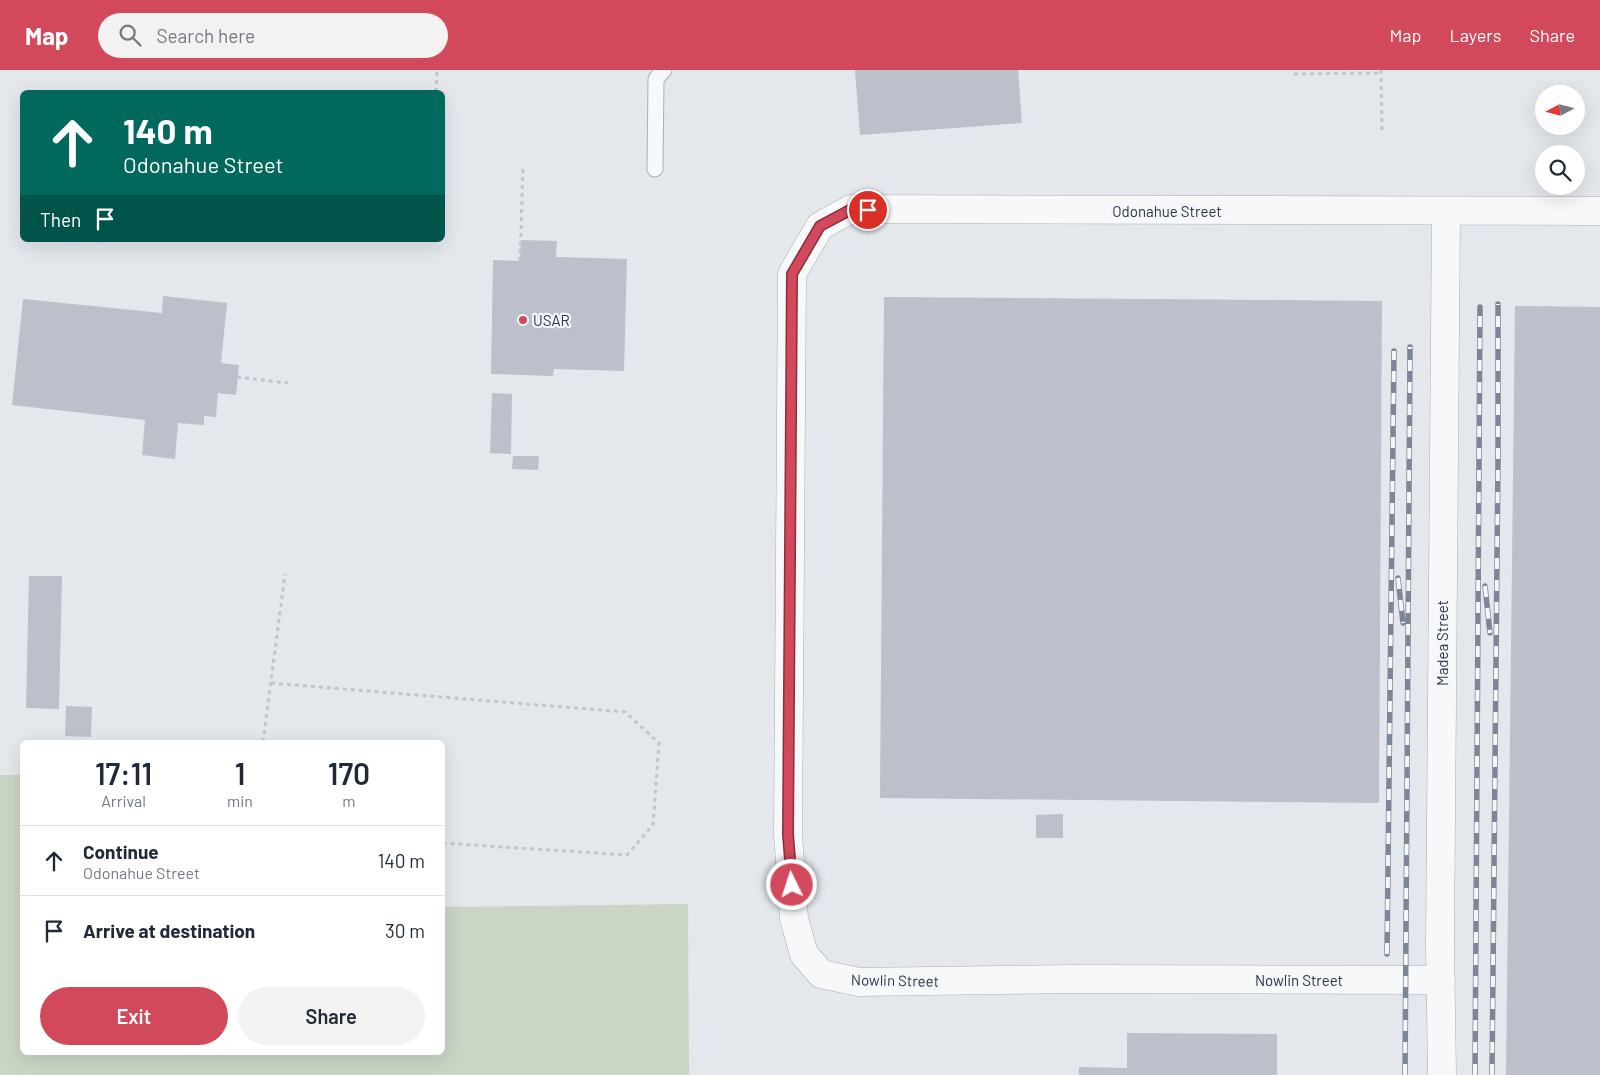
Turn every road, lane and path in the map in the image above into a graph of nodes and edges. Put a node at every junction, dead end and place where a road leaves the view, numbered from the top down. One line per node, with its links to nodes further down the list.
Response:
1 (436, 70): 5 (path)
2 (664, 70): 8 (lane)
3 (1381, 72): 4 (path); 6 (path)
4 (1294, 74)
5 (436, 90)
6 (1382, 132)
7 (524, 168): 11 (path)
8 (655, 169)
9 (1446, 211): 10 (street, Odonahue Street); 12 (street, Odonahue Street); 19 (street, Madea Street)
10 (1600, 211)
11 (520, 261)
12 (792, 300): 19 (street, Nowlin Street)
13 (237, 377): 14 (path)
14 (288, 383)
15 (285, 574): 16 (path)
16 (271, 683): 17 (path); 18 (path)
17 (263, 740)
18 (445, 843)
19 (1441, 980): 20 (street, Madea Street)
20 (1442, 1075)

